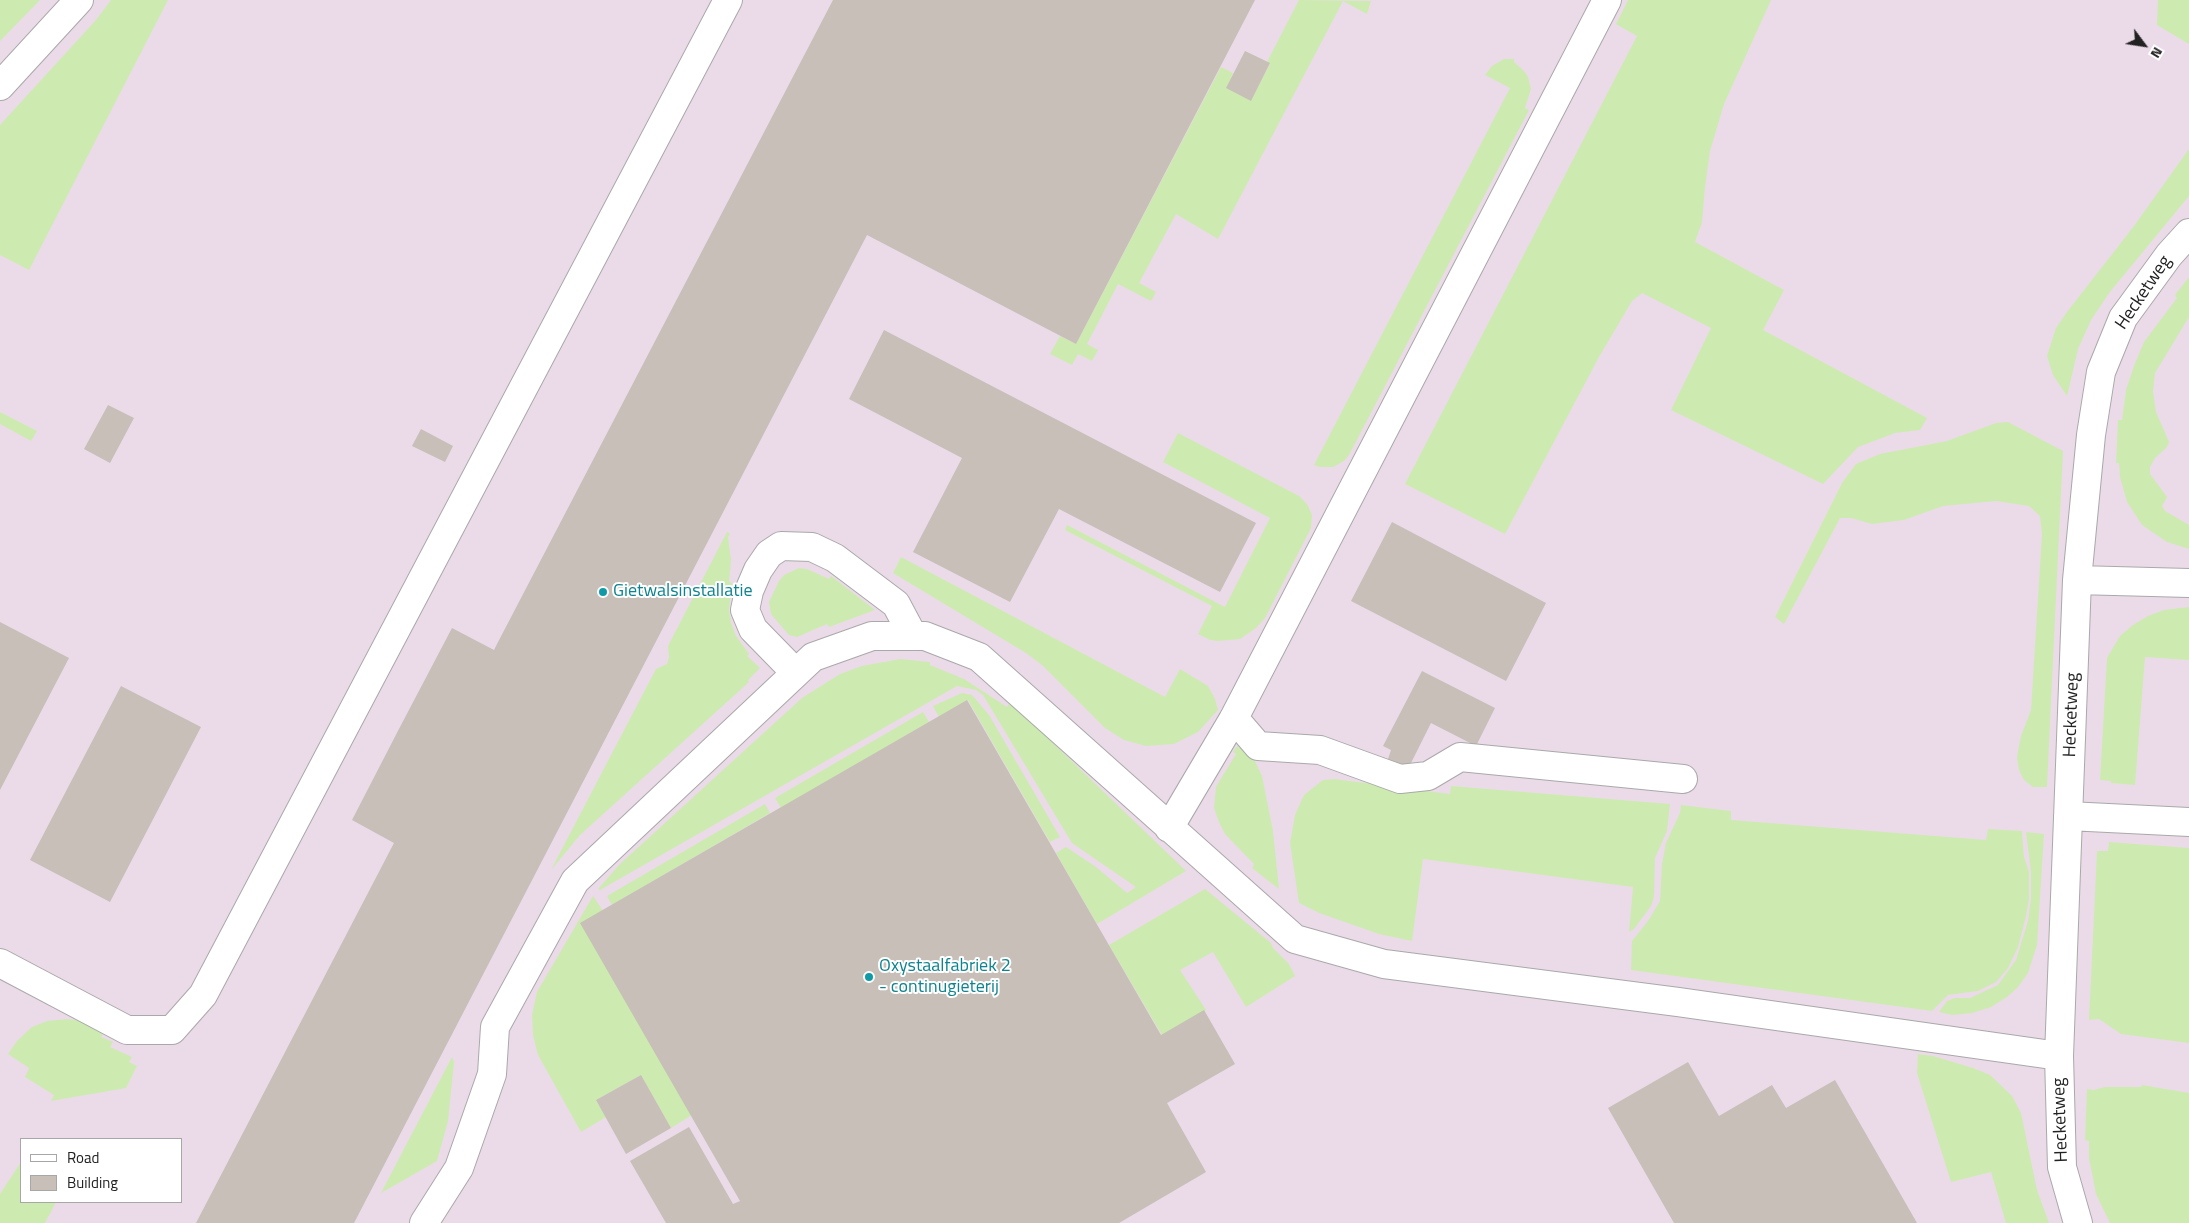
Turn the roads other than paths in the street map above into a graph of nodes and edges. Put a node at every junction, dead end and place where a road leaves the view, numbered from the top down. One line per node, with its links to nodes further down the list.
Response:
1 (79, 0): 4 (lane)
2 (728, 0): 15 (lane)
3 (1607, 0): 10 (lane)
4 (0, 86)
5 (2189, 233): 6 (lane, Hecketweg)
6 (2077, 580): 7 (lane); 12 (lane, Hecketweg)
7 (2189, 582)
8 (913, 636): 9 (lane); 9 (lane); 14 (lane)
9 (796, 673): 17 (lane)
10 (1234, 718): 11 (lane); 14 (lane)
11 (1683, 779)
12 (2068, 816): 13 (lane); 16 (lane, Hecketweg)
13 (2189, 822)
14 (1169, 828): 16 (lane)
15 (0, 963)
16 (2059, 1056): 18 (lane, Hecketweg)
17 (424, 1223)
18 (2078, 1223)

